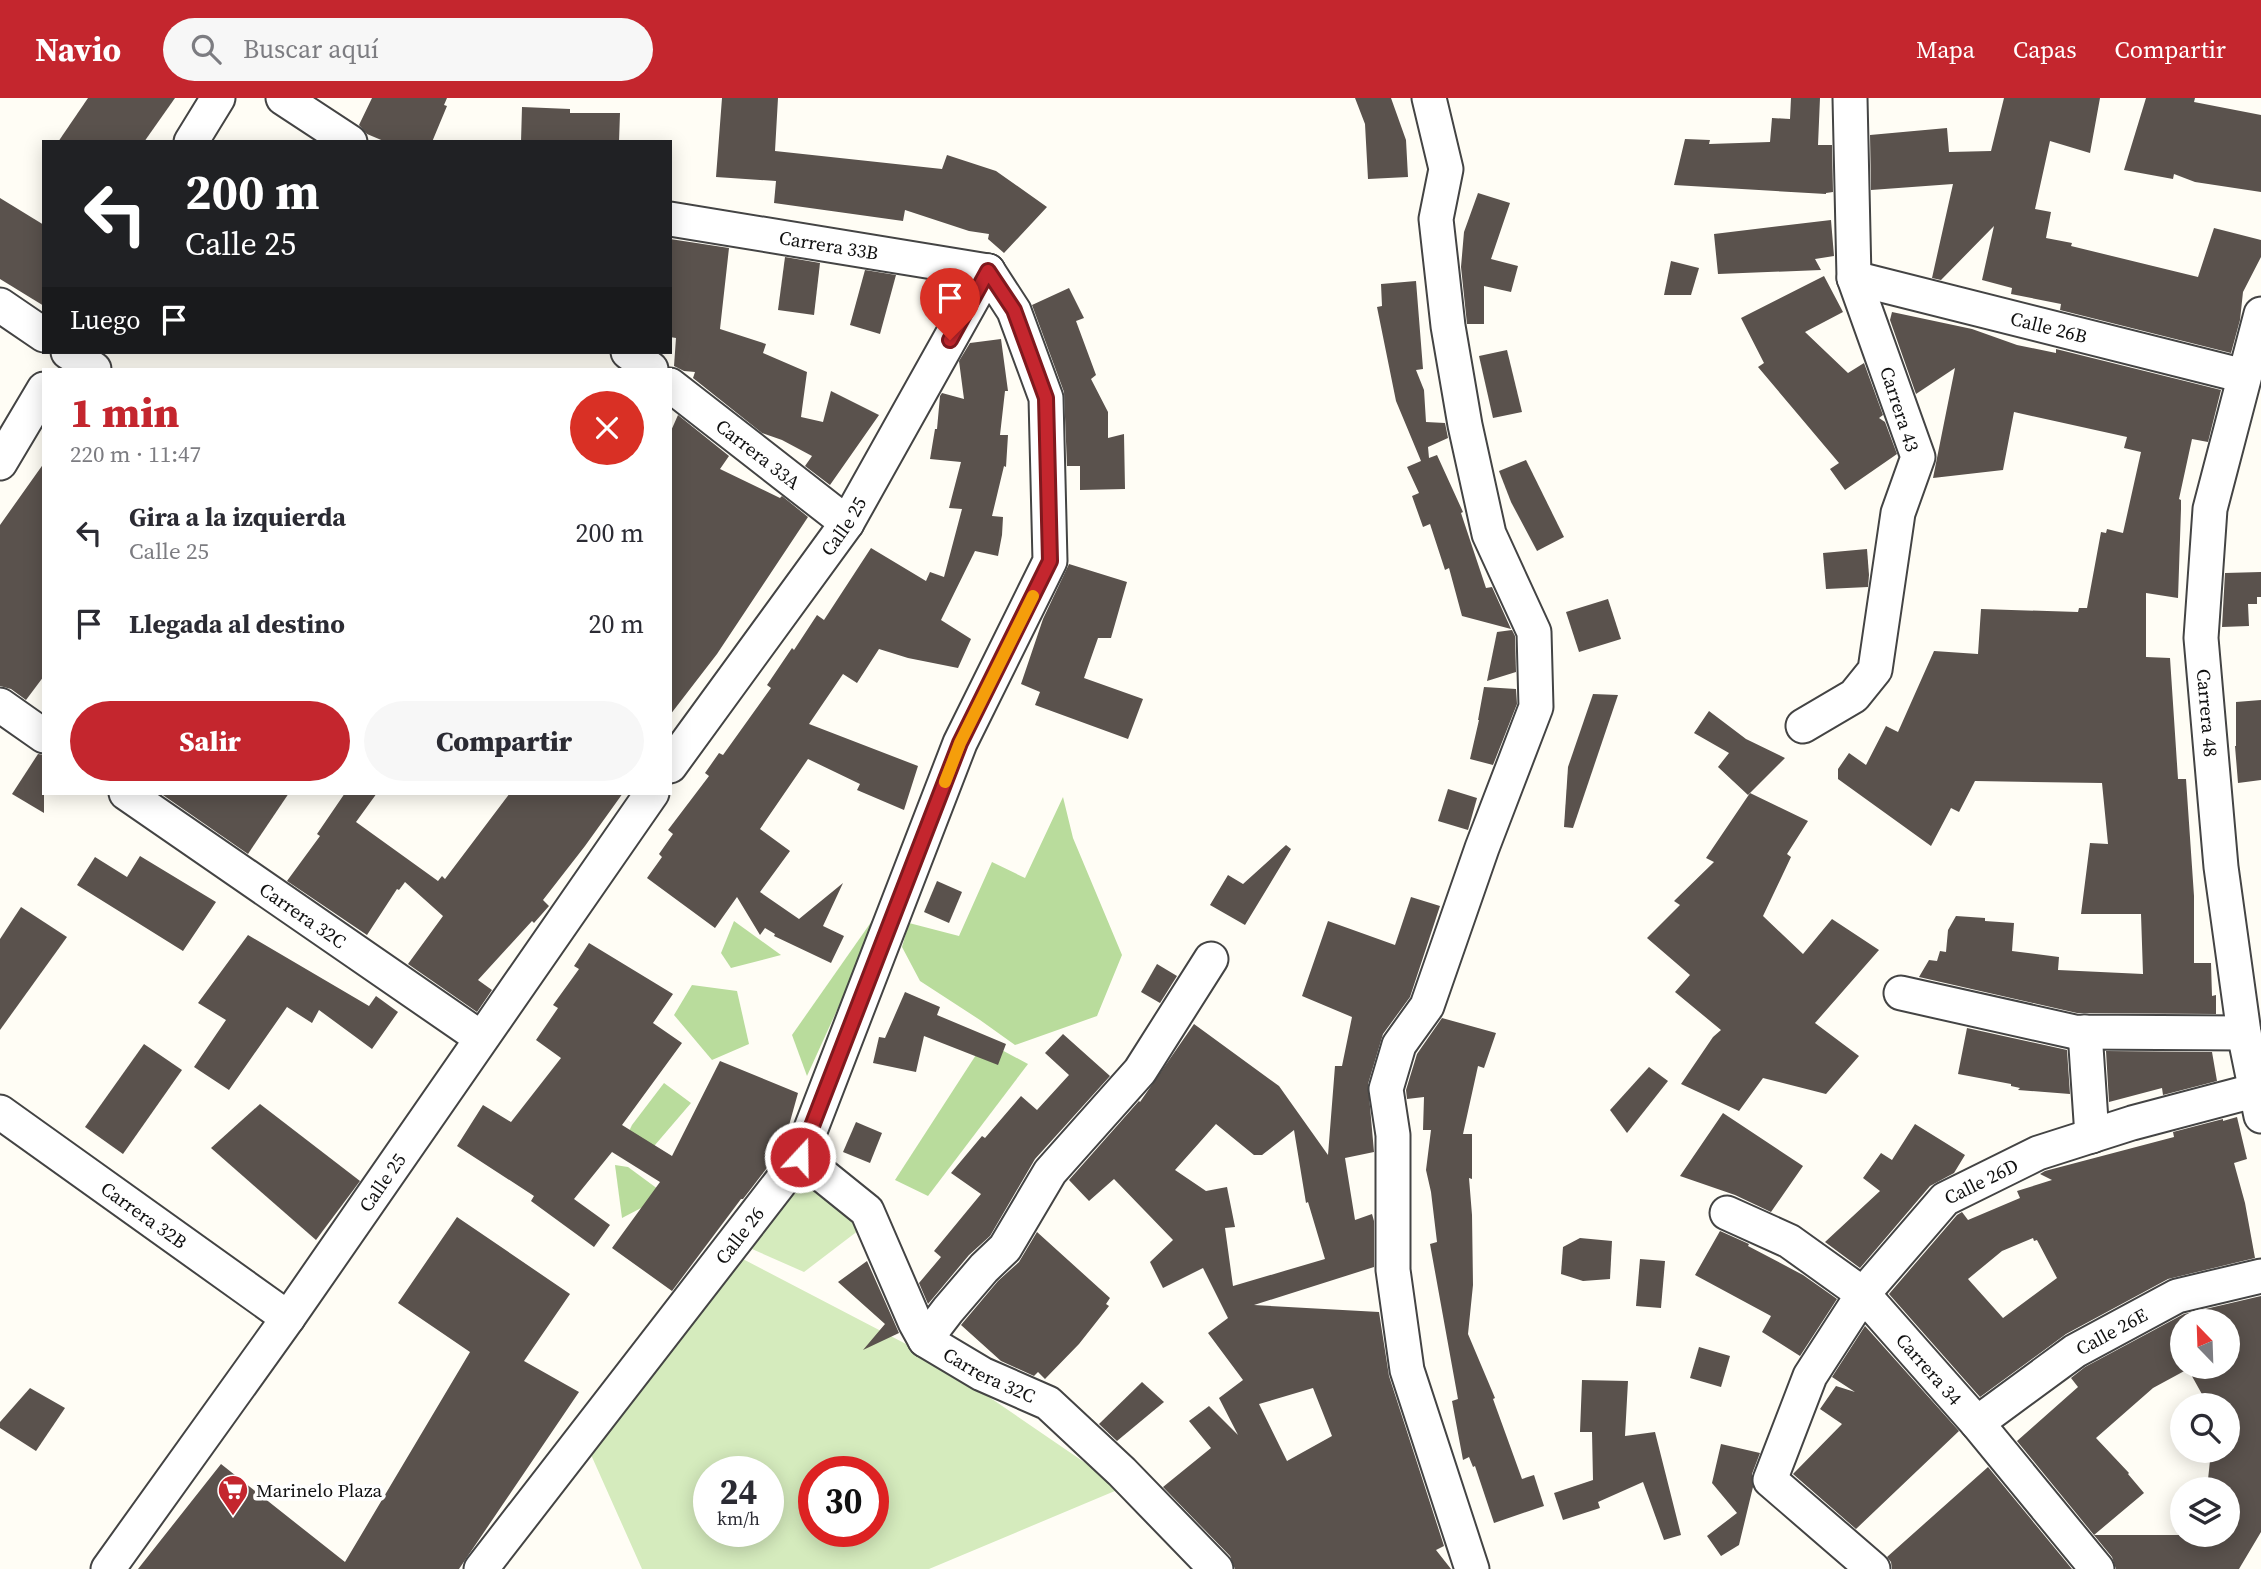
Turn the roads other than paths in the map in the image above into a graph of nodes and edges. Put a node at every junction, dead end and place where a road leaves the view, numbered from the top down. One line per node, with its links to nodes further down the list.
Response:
1 (218, 98): 5 (street)
2 (284, 98): 6 (street)
3 (1429, 98): 46 (street)
4 (1850, 98): 9 (street, Carrera 43)
5 (192, 140)
6 (347, 140)
7 (672, 219): 8 (street, Carrera 33B)
8 (988, 271): 21 (street, Calle 25); 36 (street, Calle 26)
9 (1854, 278): 17 (street, Calle 26B); 23 (street, Carrera 43)
10 (0, 305): 12 (street)
11 (2261, 314): 17 (street, Carrera 48)
12 (42, 334)
13 (70, 354): 15 (street)
14 (631, 354): 16 (street)
15 (92, 368)
16 (649, 368)
17 (2244, 376): 31 (street, Carrera 48)
18 (672, 387): 21 (street, Carrera 33A)
19 (42, 391): 20 (street)
20 (0, 463)
21 (847, 523): 25 (street, Calle 25)
22 (0, 705): 24 (street)
23 (1803, 726)
24 (42, 735)
25 (672, 762)
26 (129, 795): 32 (street, Carrera 32C)
27 (651, 795): 32 (street, Calle 25)
28 (1211, 958): 41 (street)
29 (1901, 993): 30 (street)
30 (2085, 1032): 31 (street); 35 (street)
31 (2245, 1033): 33 (street, Carrera 48)
32 (481, 1038): 40 (street, Calle 25)
33 (2259, 1103): 35 (street, Calle 26D)
34 (0, 1112): 40 (street, Carrera 32B)
35 (2092, 1136): 39 (street, Calle 26D)
36 (800, 1157): 41 (street, Carrera 32C); 44 (street, Calle 26)
37 (1727, 1213): 39 (street, Carrera 34)
38 (2261, 1276): 42 (street, Calle 26E)
39 (1863, 1294): 42 (street, Carrera 34); 47 (street, Calle 26D)
40 (288, 1318): 43 (street, Calle 25)
41 (925, 1340): 45 (street, Carrera 32C)
42 (1977, 1423): 48 (street, Carrera 34)
43 (108, 1569)
44 (481, 1569)
45 (1216, 1569)
46 (1472, 1569)
47 (1873, 1569)
48 (2097, 1569)

